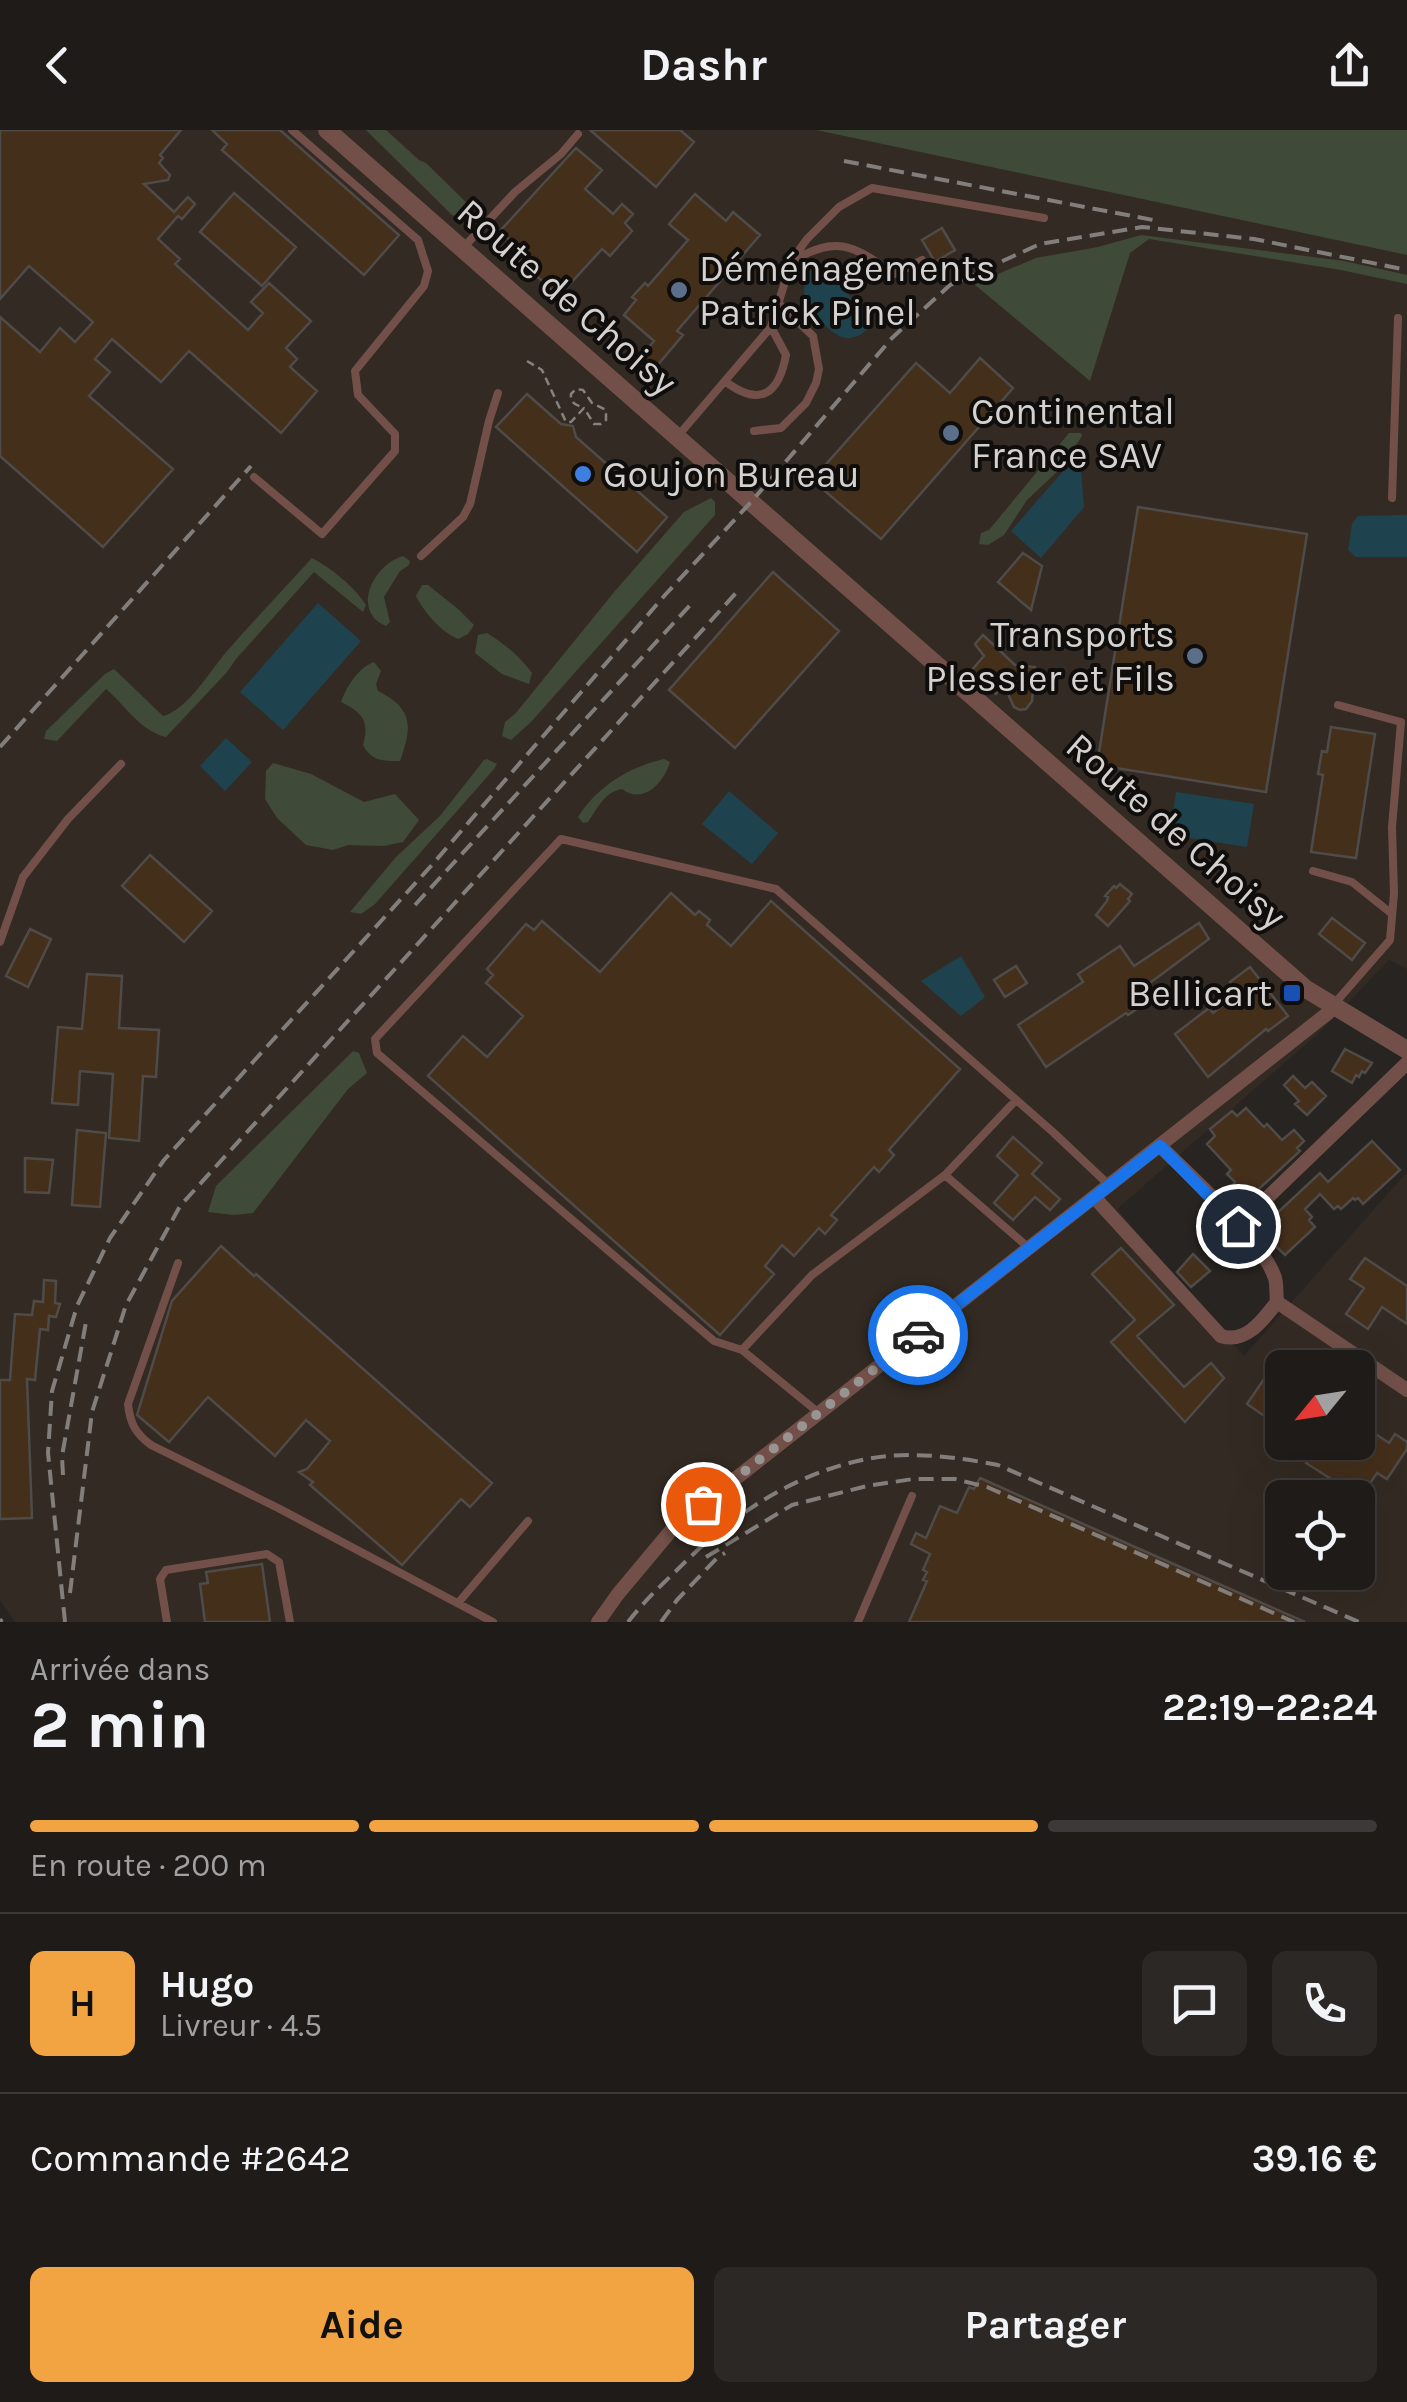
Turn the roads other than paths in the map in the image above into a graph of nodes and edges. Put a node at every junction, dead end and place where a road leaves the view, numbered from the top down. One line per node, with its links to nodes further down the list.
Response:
1 (292, 130): 15 (lane)
2 (328, 130): 5 (street, Route de Choisy)
3 (578, 134): 5 (lane)
4 (1044, 218): 7 (lane)
5 (462, 249): 14 (street, Route de Choisy)
6 (922, 260): 7 (lane)
7 (792, 262): 8 (lane)
8 (779, 304): 10 (lane); 13 (lane)
9 (1398, 318): 16 (lane)
10 (771, 327): 11 (lane); 11 (lane)
11 (726, 382): 14 (lane)
12 (498, 393): 17 (lane)
13 (754, 430)
14 (678, 437): 23 (street, Route de Choisy)
15 (254, 477)
16 (1392, 498)
17 (421, 556)
18 (1338, 705): 21 (lane)
19 (121, 764): 22 (lane)
20 (1312, 871): 21 (lane)
21 (1392, 914): 23 (lane)
22 (0, 942)
23 (1332, 1007): 24 (street, Route de Choisy); 27 (street)
24 (1407, 1050)
25 (1407, 1063): 31 (street)
26 (1016, 1100): 28 (lane); 29 (lane); 35 (lane)
27 (1160, 1146): 29 (street); 31 (street)
28 (945, 1175): 32 (lane); 35 (lane)
29 (1110, 1186): 30 (street)
30 (1094, 1198): 32 (street); 34 (street)
31 (1238, 1226): 34 (street)
32 (1030, 1248): 37 (street)
33 (178, 1262): 40 (lane)
34 (1277, 1302): 36 (street)
35 (742, 1350): 37 (lane)
36 (1407, 1390)
37 (819, 1413): 44 (street)
38 (912, 1496): 45 (lane)
39 (528, 1522): 40 (lane)
40 (458, 1604): 43 (lane)
41 (167, 1622): 42 (lane)
42 (290, 1622)
43 (494, 1622)
44 (598, 1622)
45 (858, 1622)

